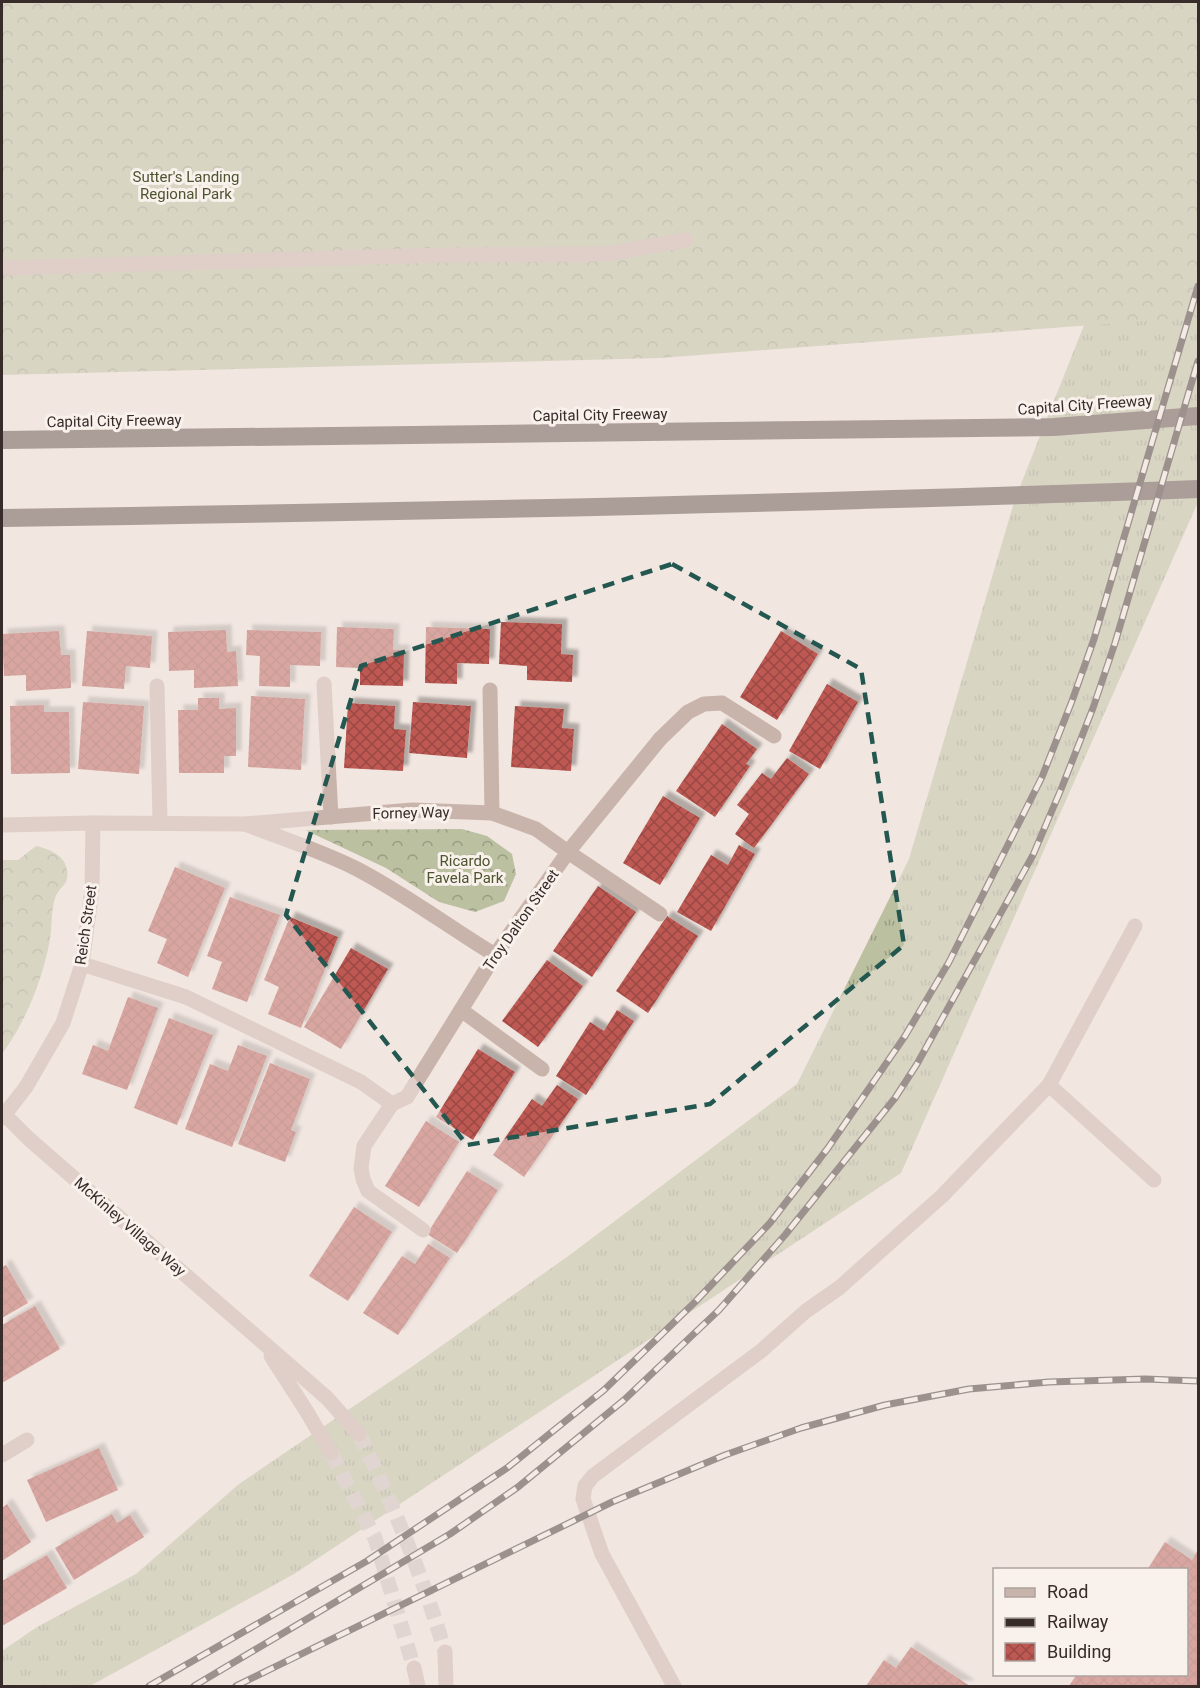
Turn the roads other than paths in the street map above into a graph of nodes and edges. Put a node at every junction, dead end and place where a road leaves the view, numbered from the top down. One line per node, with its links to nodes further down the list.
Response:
1 (686, 240): 2 (street)
2 (2, 268)
3 (1198, 416): 4 (highway, Capital City Freeway)
4 (2, 440)
5 (1198, 489): 6 (highway)
6 (2, 518)
7 (324, 684): 12 (street)
8 (157, 686): 14 (street)
9 (490, 690): 11 (street)
10 (774, 736): 17 (street, Troy Dalton Street)
11 (492, 813): 12 (street, Forney Way); 17 (street, Forney Way)
12 (331, 817): 15 (street, Forney Way)
13 (93, 823): 14 (street, Forney Way); 16 (street, Forney Way); 21 (street, Reich Street)
14 (160, 823): 15 (street, Forney Way)
15 (245, 824): 20 (street, Forney Way)
16 (2, 825)
17 (568, 852): 18 (street, Forney Way); 20 (street, Troy Dalton Street)
18 (660, 914)
19 (1135, 926): 24 (street)
20 (495, 955): 22 (street, Troy Dalton Street)
21 (82, 964): 25 (street); 26 (street, Reich Street)
22 (461, 1010): 23 (street); 25 (street, Troy Dalton Street)
23 (542, 1069)
24 (1049, 1085): 27 (street); 38 (street)
25 (392, 1104): 28 (street, Troy Dalton Street)
26 (3, 1116): 29 (street, McKinley Village Way)
27 (1154, 1180)
28 (423, 1230)
29 (261, 1341): 30 (street, McKinley Village Way); 32 (street, McKinley Village Way)
30 (359, 1434)
31 (27, 1440): 33 (street)
32 (331, 1453)
33 (2, 1455)
34 (445, 1652): 37 (street)
35 (414, 1668): 36 (street)
36 (418, 1686)
37 (446, 1686)
38 (674, 1686)

